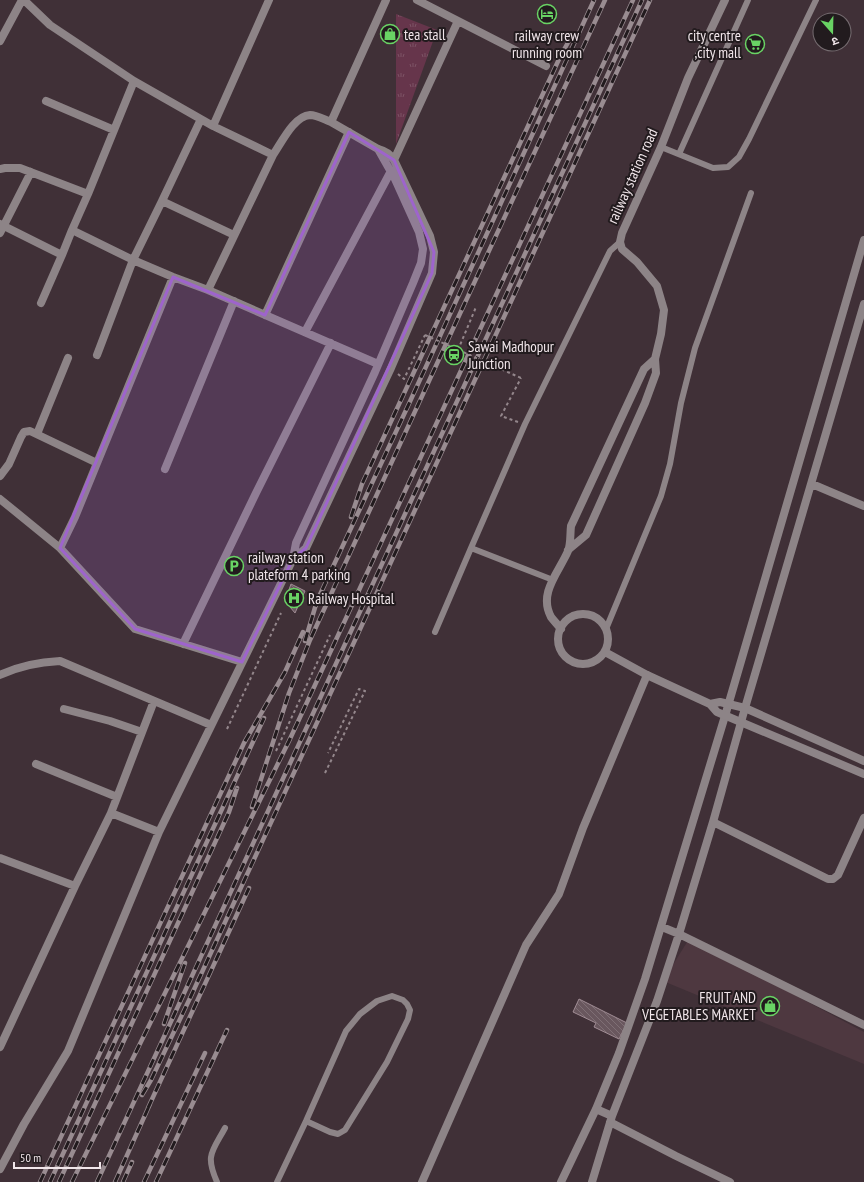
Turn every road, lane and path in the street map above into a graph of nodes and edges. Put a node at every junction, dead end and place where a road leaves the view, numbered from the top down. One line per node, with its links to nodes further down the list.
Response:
1 (23, 0): 9 (street); 11 (street)
2 (270, 0): 15 (street)
3 (386, 0): 14 (street)
4 (417, 0): 8 (street)
5 (725, 0): 18 (street, railway station road)
6 (748, 0): 20 (lane)
7 (816, 0): 20 (lane)
8 (458, 21): 10 (street); 22 (street)
9 (0, 40)
10 (546, 66)
11 (134, 81): 13 (street); 16 (street)
12 (46, 101): 16 (street)
13 (201, 120): 15 (street); 28 (street)
14 (331, 122): 17 (street); 21 (street)
15 (213, 126): 21 (street)
16 (114, 130): 27 (street)
17 (349, 132): 19 (street); 42 (street)
18 (661, 147): 20 (lane); 33 (street, railway station road)
19 (378, 149): 22 (street); 24 (street)
20 (678, 154)
21 (273, 155): 31 (street)
22 (394, 160): 62 (street)
23 (0, 169): 25 (street)
24 (390, 171): 43 (street); 49 (street)
25 (31, 172): 27 (street); 29 (street)
26 (751, 193): 66 (lane)
27 (88, 194): 30 (street)
28 (162, 201): 31 (street); 35 (street)
29 (1, 228): 34 (street)
30 (72, 230): 34 (street); 35 (street)
31 (234, 235): 37 (street)
32 (864, 241): 75 (street)
33 (620, 242): 48 (street, railway station road); 51 (lane)
34 (62, 255): 39 (street)
35 (133, 260): 36 (street); 46 (street)
36 (173, 277): 37 (street); 53 (street)
37 (208, 290): 38 (street)
38 (234, 302): 42 (street); 54 (street)
39 (41, 303)
40 (864, 304): 56 (street)
41 (476, 307): 45 (path)
42 (265, 315): 43 (street)
43 (305, 332): 44 (street)
44 (331, 343): 49 (street); 69 (street)
45 (458, 350): 50 (path, bridge); 51 (path, bridge)
46 (97, 355)
47 (68, 358): 52 (street)
48 (655, 358): 61 (street); 61 (street)
49 (378, 364): 62 (street)
50 (404, 379)
51 (525, 424): 60 (lane)
52 (37, 434): 53 (street); 55 (street)
53 (97, 463): 59 (street)
54 (165, 469)
55 (0, 476)
56 (812, 484): 58 (street); 77 (street)
57 (0, 499): 59 (street)
58 (864, 506)
59 (60, 548): 69 (street)
60 (471, 548): 63 (lane); 67 (lane)
61 (568, 550): 63 (street)
62 (293, 559): 71 (street)
63 (552, 580): 65 (street)
64 (281, 613): 82 (path)
65 (561, 629): 66 (street); 70 (street)
66 (606, 629): 70 (street)
67 (435, 632)
68 (330, 635): 84 (path)
69 (183, 644): 71 (street)
70 (605, 652): 73 (street)
71 (242, 662): 81 (street)
72 (0, 675): 74 (street)
73 (647, 675): 76 (street); 108 (street)
74 (154, 701): 81 (street); 83 (street)
75 (728, 703): 76 (street); 77 (street); 79 (street)
76 (710, 704): 79 (street)
77 (745, 708): 80 (street); 86 (street)
78 (64, 709): 83 (street)
79 (725, 716): 80 (street); 97 (street)
80 (741, 722): 89 (street); 93 (street)
81 (211, 725): 94 (street)
82 (227, 729)
83 (142, 732): 90 (street)
84 (276, 751)
85 (328, 753): 88 (path)
86 (864, 761)
87 (36, 764): 90 (street)
88 (324, 773)
89 (864, 774)
90 (117, 796): 91 (street)
91 (111, 813): 94 (street); 96 (street)
92 (864, 818): 93 (street)
93 (713, 822): 98 (street)
94 (159, 832): 105 (street)
95 (0, 858): 96 (street)
96 (75, 886): 100 (street)
97 (662, 927): 98 (street); 101 (street)
98 (679, 934): 99 (street); 102 (street)
99 (864, 1025)
100 (0, 1047)
101 (596, 1108): 102 (street); 109 (street)
102 (611, 1119): 110 (street); 111 (street)
103 (306, 1121): 103 (lane); 107 (lane)
104 (225, 1128): 106 (lane)
105 (0, 1169)
106 (217, 1182)
107 (277, 1182)
108 (422, 1182)
109 (561, 1182)
110 (592, 1182)
111 (730, 1182)

